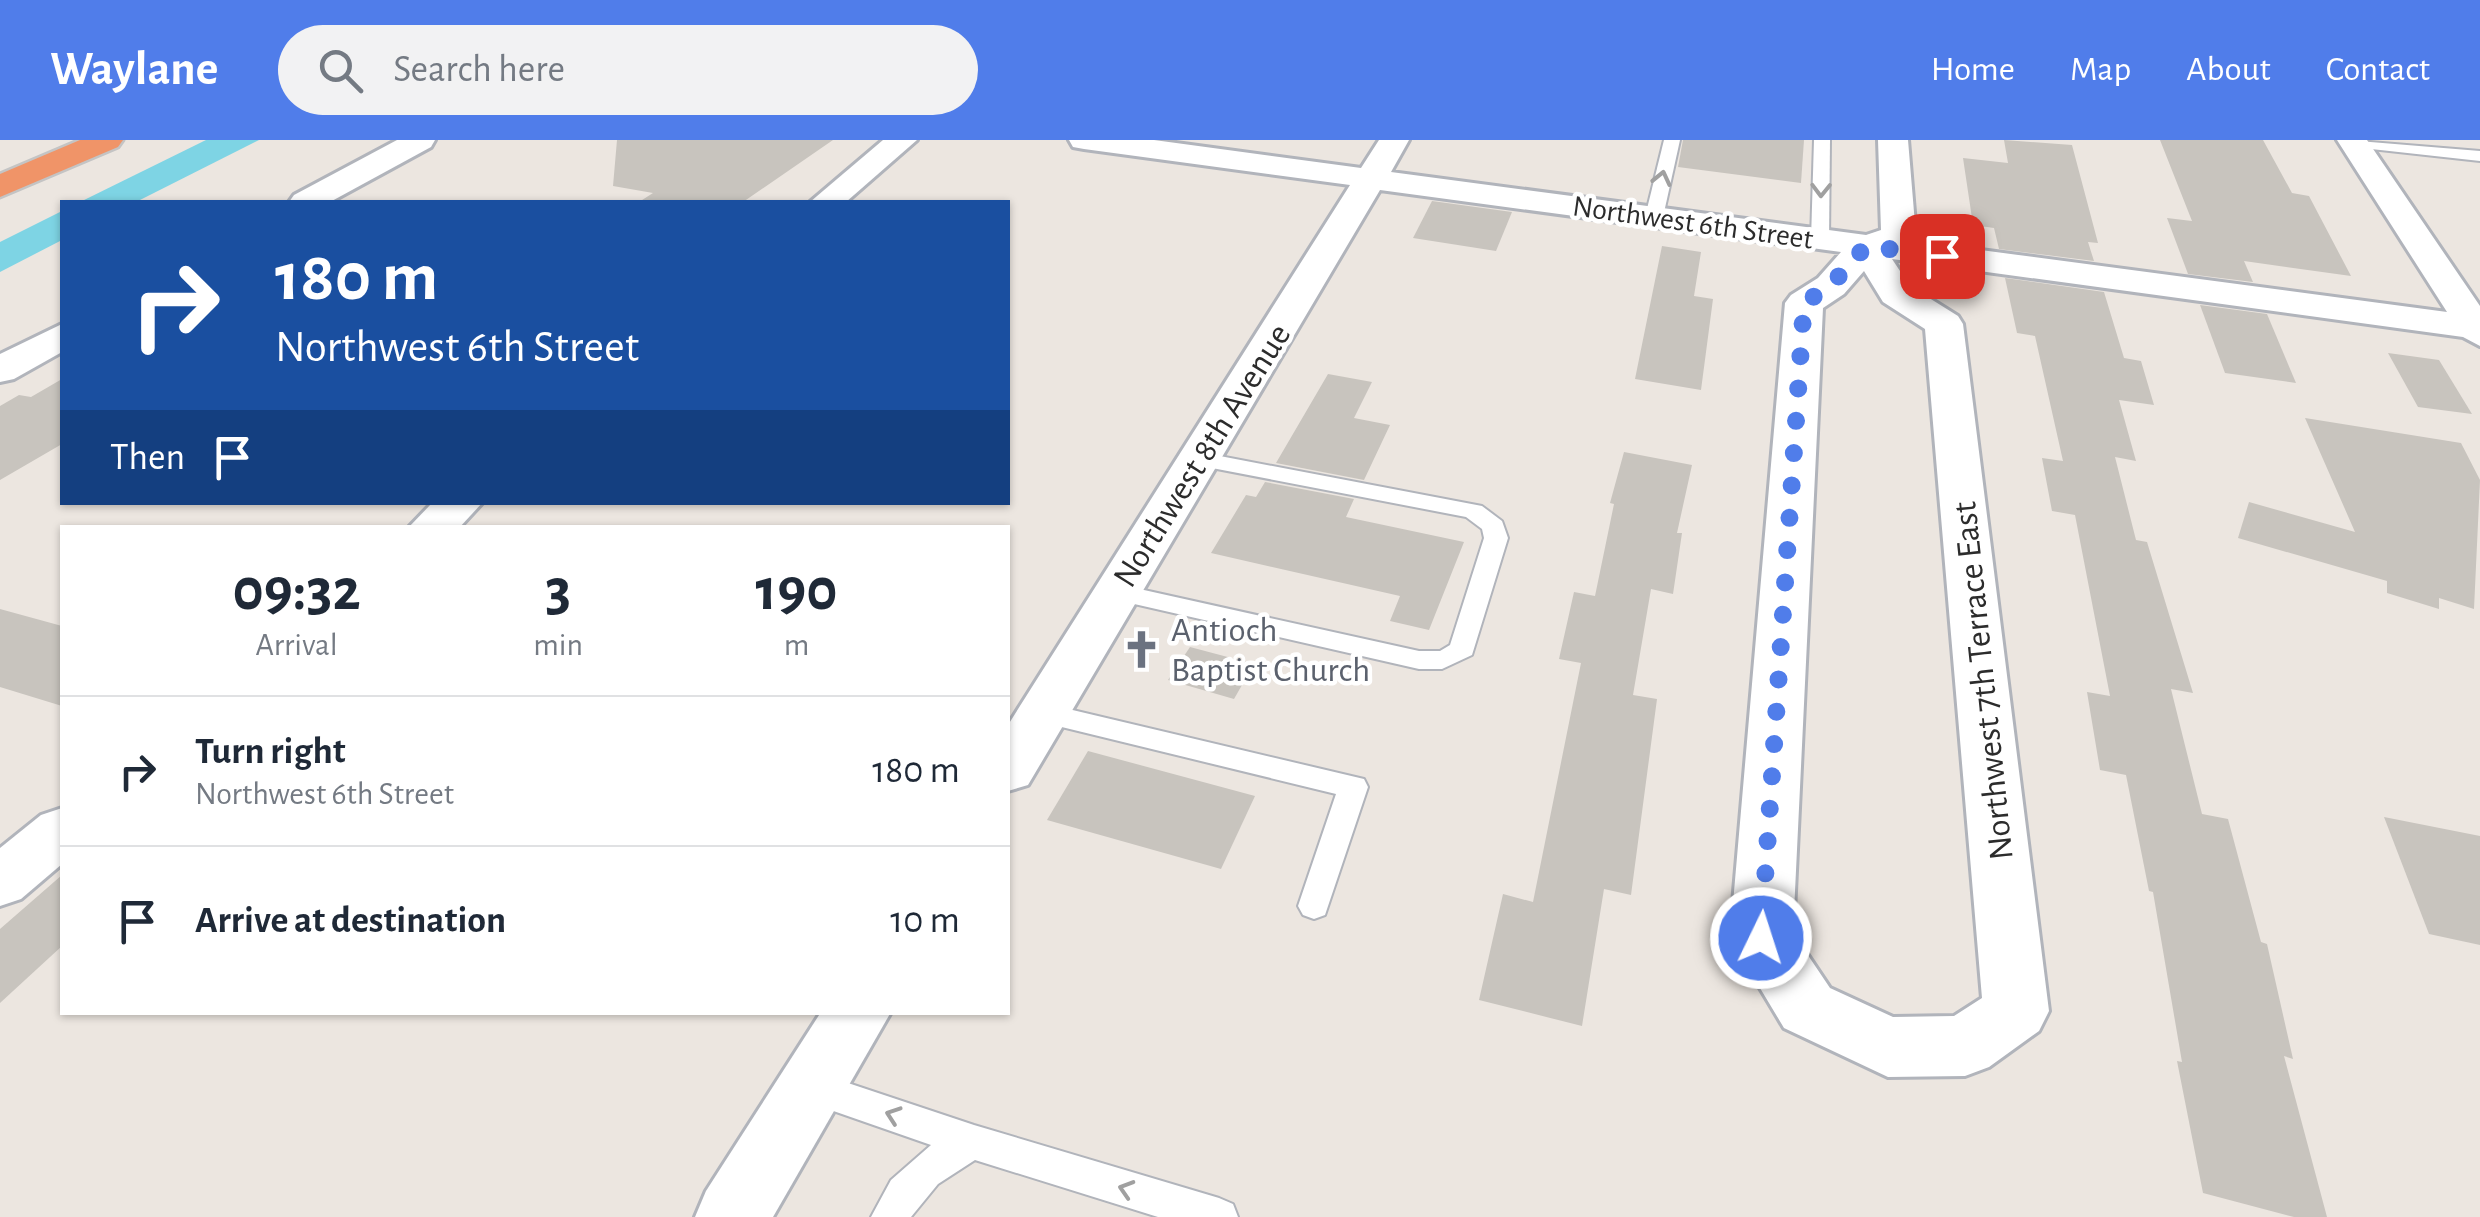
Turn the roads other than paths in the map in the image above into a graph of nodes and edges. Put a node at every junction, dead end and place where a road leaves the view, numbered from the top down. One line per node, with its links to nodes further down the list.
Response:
1 (38, 140): 12 (highway)
2 (107, 140): 15 (highway)
3 (420, 140): 16 (street)
4 (902, 140): 17 (street)
5 (1084, 140): 14 (street, Northwest 6th Street)
6 (1394, 140): 14 (street, Northwest 8th Avenue)
7 (1672, 140): 18 (lane, one-way to 7)
8 (1822, 140): 19 (lane, one-way to 19)
9 (1893, 140): 19 (street)
10 (2352, 141): 11 (lane); 20 (street)
11 (2408, 144): 13 (lane)
12 (0, 156)
13 (2480, 156)
14 (1372, 178): 18 (street, Northwest 6th Street); 23 (street, Northwest 8th Avenue)
15 (0, 187)
16 (310, 200)
17 (828, 200)
18 (1654, 217): 19 (street, Northwest 6th Street)
19 (1843, 243): 19 (street, Northwest 7th Terrace East); 20 (street, Northwest 6th Street)
20 (2478, 330)
21 (60, 337): 22 (street)
22 (0, 370)
23 (1199, 459): 26 (street, Northwest 8th Avenue); 26 (lane)
24 (458, 505): 25 (street)
25 (434, 525)
26 (1117, 592): 27 (street, Northwest 8th Avenue)
27 (1042, 713): 28 (street, Northwest 8th Avenue); 31 (lane)
28 (1010, 767)
29 (60, 832): 30 (street)
30 (0, 882)
31 (1314, 906)
32 (856, 1015): 33 (street)
33 (812, 1087): 34 (lane, one-way to 33); 35 (street)
34 (974, 1142): 36 (lane); 37 (lane, one-way to 34)
35 (732, 1217)
36 (890, 1217)
37 (1219, 1217)

